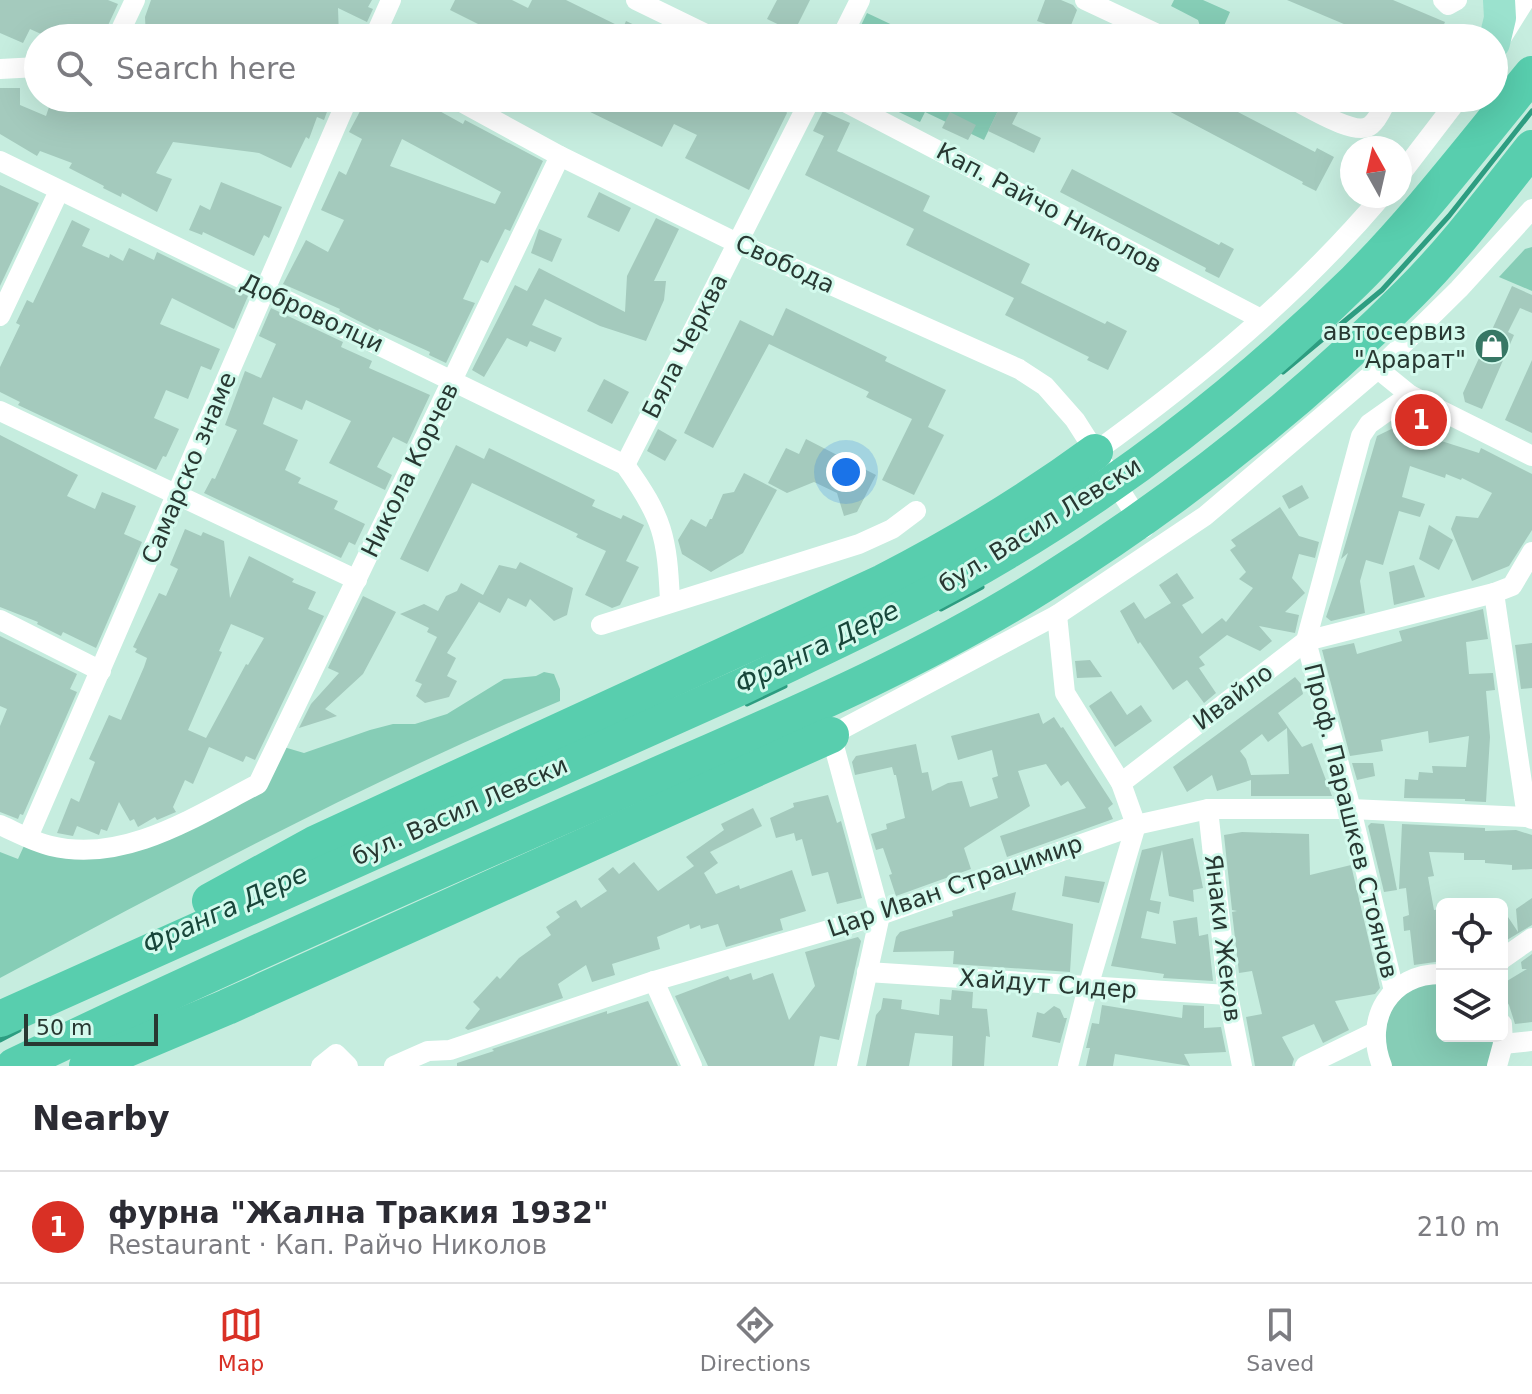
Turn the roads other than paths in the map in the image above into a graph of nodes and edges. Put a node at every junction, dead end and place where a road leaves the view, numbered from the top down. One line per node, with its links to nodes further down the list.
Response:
1 (135, 0): 10 (street)
2 (391, 0): 11 (street)
3 (636, 0): 12 (street)
4 (860, 0): 13 (street)
5 (1085, 0): 14 (street)
6 (1443, 0): 7 (street)
7 (1457, 0)
8 (1499, 0): 15 (main road)
9 (1525, 0): 16 (street)
10 (124, 24)
11 (380, 24)
12 (685, 24)
13 (848, 24)
14 (1136, 24)
15 (1499, 24)
16 (1508, 25)
17 (24, 68): 18 (street)
18 (0, 69)
19 (1532, 74): 20 (highway, бул. Васил Левски)
20 (1508, 104)
21 (342, 112): 37 (street, Самарско знаме)
22 (480, 112): 30 (street, Свобода)
23 (804, 112): 36 (street, Бяла Черква)
24 (864, 112): 39 (street, Кап. Райчо Николов)
25 (1318, 112): 26 (street)
26 (1380, 112)
27 (1448, 112): 31 (street)
28 (1501, 112): 77 (highway, бул. Васил Левски)
29 (1532, 148): 83 (highway, бул. Васил Левски)
30 (560, 156): 36 (street, Свобода); 41 (street, Никола Корчев)
31 (1412, 159)
32 (0, 161): 33 (street, Доброволци)
33 (59, 191): 37 (street, Доброволци); 38 (street)
34 (1371, 208): 39 (street)
35 (1528, 222): 40 (street)
36 (737, 243): 44 (street, Свобода); 46 (street, Бяла Черква)
37 (265, 291): 41 (street, Доброволци); 47 (street, Самарско знаме)
38 (0, 316)
39 (1261, 319): 44 (street)
40 (1378, 369): 42 (street); 49 (street)
41 (453, 379): 46 (street, Доброволци); 51 (street, Никола Корчев)
42 (1410, 395): 45 (street); 58 (street, Проф. Парашкев Стоянов)
43 (0, 411): 47 (street)
44 (1098, 456): 49 (street, Свобода); 77 (highway)
45 (1532, 456)
46 (625, 465): 54 (street)
47 (176, 495): 51 (street); 59 (street, Самарско знаме)
48 (916, 511): 54 (street)
49 (1153, 542): 55 (street)
50 (1532, 552): 52 (street)
51 (357, 580): 67 (street, Никола Корчев)
52 (1503, 590): 53 (street); 58 (street, Ивайло); 64 (street)
53 (1532, 595)
54 (670, 601): 57 (street)
55 (1057, 615): 60 (street); 61 (street)
56 (0, 620): 59 (street)
57 (601, 625)
58 (1306, 641): 61 (street, Ивайло); 63 (street, Проф. Парашкев Стоянов)
59 (101, 671): 67 (street, Самарско знаме)
60 (831, 735): 68 (street); 84 (highway)
61 (1121, 783): 66 (street)
62 (1208, 809): 63 (street, Цар Иван Страцимир); 66 (street, Цар Иван Страцимир); 76 (street, Янаки Жеков)
63 (1351, 809): 64 (street, Цар Иван Страцимир); 75 (street, Проф. Парашкев Стоянов)
64 (1529, 818)
65 (0, 825): 67 (street)
66 (1136, 825): 68 (street, Цар Иван Страцимир); 74 (street)
67 (28, 837)
68 (880, 915): 71 (street); 73 (street, Цар Иван Страцимир)
69 (1532, 938): 70 (street)
70 (1508, 955)
71 (867, 972): 74 (street, Хайдут Сидер); 89 (street)
72 (1436, 974): 75 (street)
73 (654, 981): 87 (street, Цар Иван Страцимир); 88 (street)
74 (1088, 987): 76 (street, Хайдут Сидер); 90 (street)
75 (1394, 991): 79 (street)
76 (1228, 995): 91 (street, Янаки Жеков)
77 (39, 1000): 78 (highway, бул. Васил Левски)
78 (0, 1019)
79 (1375, 1032): 92 (street); 93 (street)
80 (1508, 1035): 81 (street)
81 (1532, 1041)
82 (1502, 1042): 94 (street)
83 (14, 1066)
84 (87, 1066)
85 (321, 1066): 86 (street)
86 (348, 1066)
87 (394, 1066)
88 (692, 1066)
89 (847, 1066)
90 (1068, 1066)
91 (1242, 1066)
92 (1305, 1066)
93 (1382, 1066)
94 (1497, 1066)

